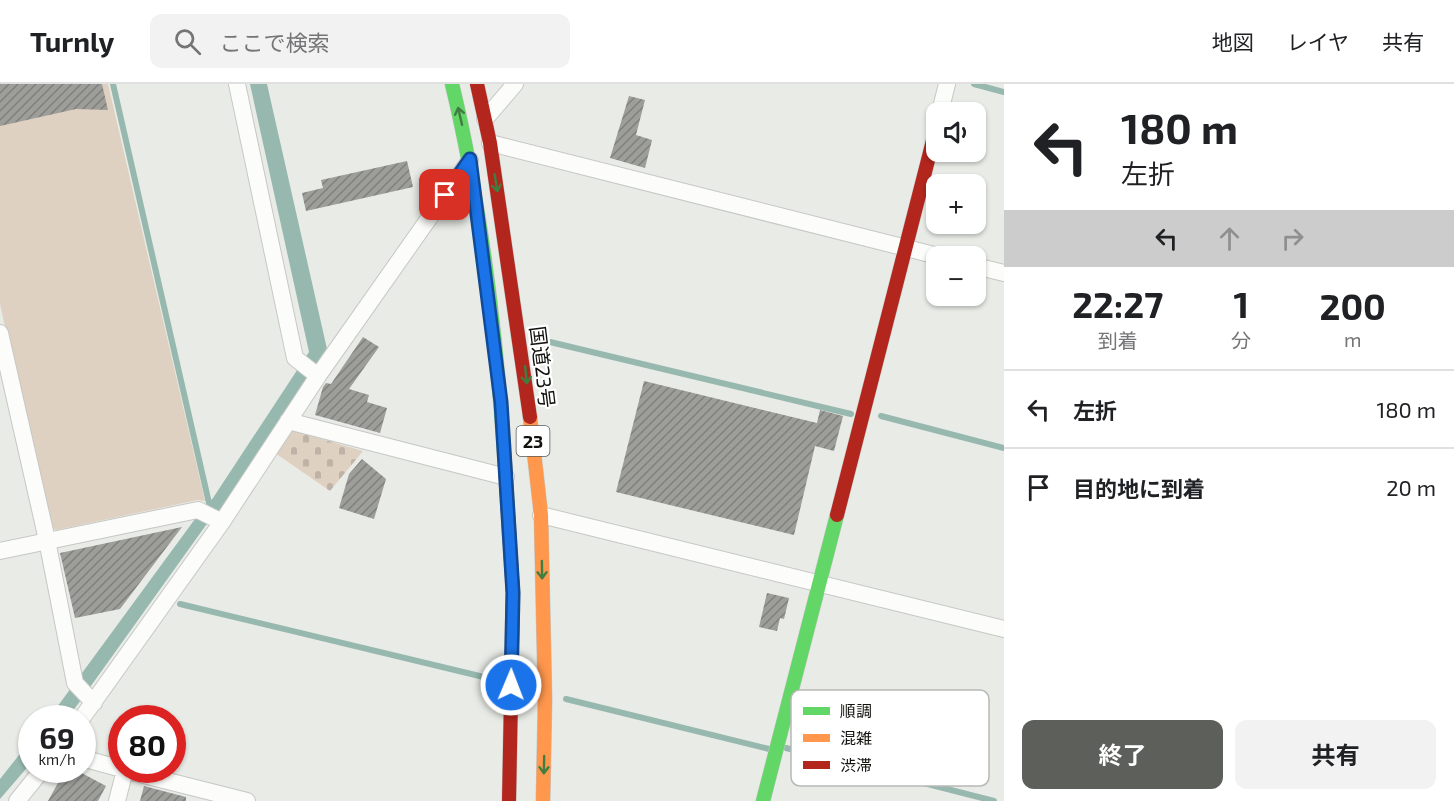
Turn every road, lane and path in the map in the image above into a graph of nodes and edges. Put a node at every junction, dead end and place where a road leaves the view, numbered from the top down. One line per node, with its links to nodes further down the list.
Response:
1 (237, 84): 16 (street)
2 (452, 84): 9 (main road, 23, one-way to 2)
3 (477, 84): 7 (main road, 国道23号 / 23)
4 (515, 84): 7 (street)
5 (947, 84): 6 (street)
6 (942, 102)
7 (485, 119): 8 (main road, 国道23号 / 23)
8 (490, 143): 11 (street); 19 (main road, 国道23号 / 23, one-way to 19)
9 (470, 159): 16 (street); 18 (main road, 23)
10 (928, 162): 11 (main road)
11 (907, 249): 12 (street); 23 (main road)
12 (926, 253)
13 (986, 269): 14 (street)
14 (1004, 273)
15 (0, 333): 21 (street)
16 (318, 376): 17 (street)
17 (288, 421): 18 (street); 20 (street)
18 (506, 477): 32 (main road, 23)
19 (541, 516): 23 (street); 33 (main road, 国道23号 / 23, one-way to 33)
20 (222, 522): 21 (street); 25 (street)
21 (47, 540): 22 (street); 25 (street)
22 (0, 551)
23 (818, 582): 24 (street); 34 (main road)
24 (1004, 629)
25 (94, 703)
26 (32, 783): 29 (street)
27 (120, 783): 30 (street)
28 (177, 783): 31 (street)
29 (17, 801)
30 (117, 801)
31 (247, 801)
32 (509, 801)
33 (543, 801)
34 (763, 801)

